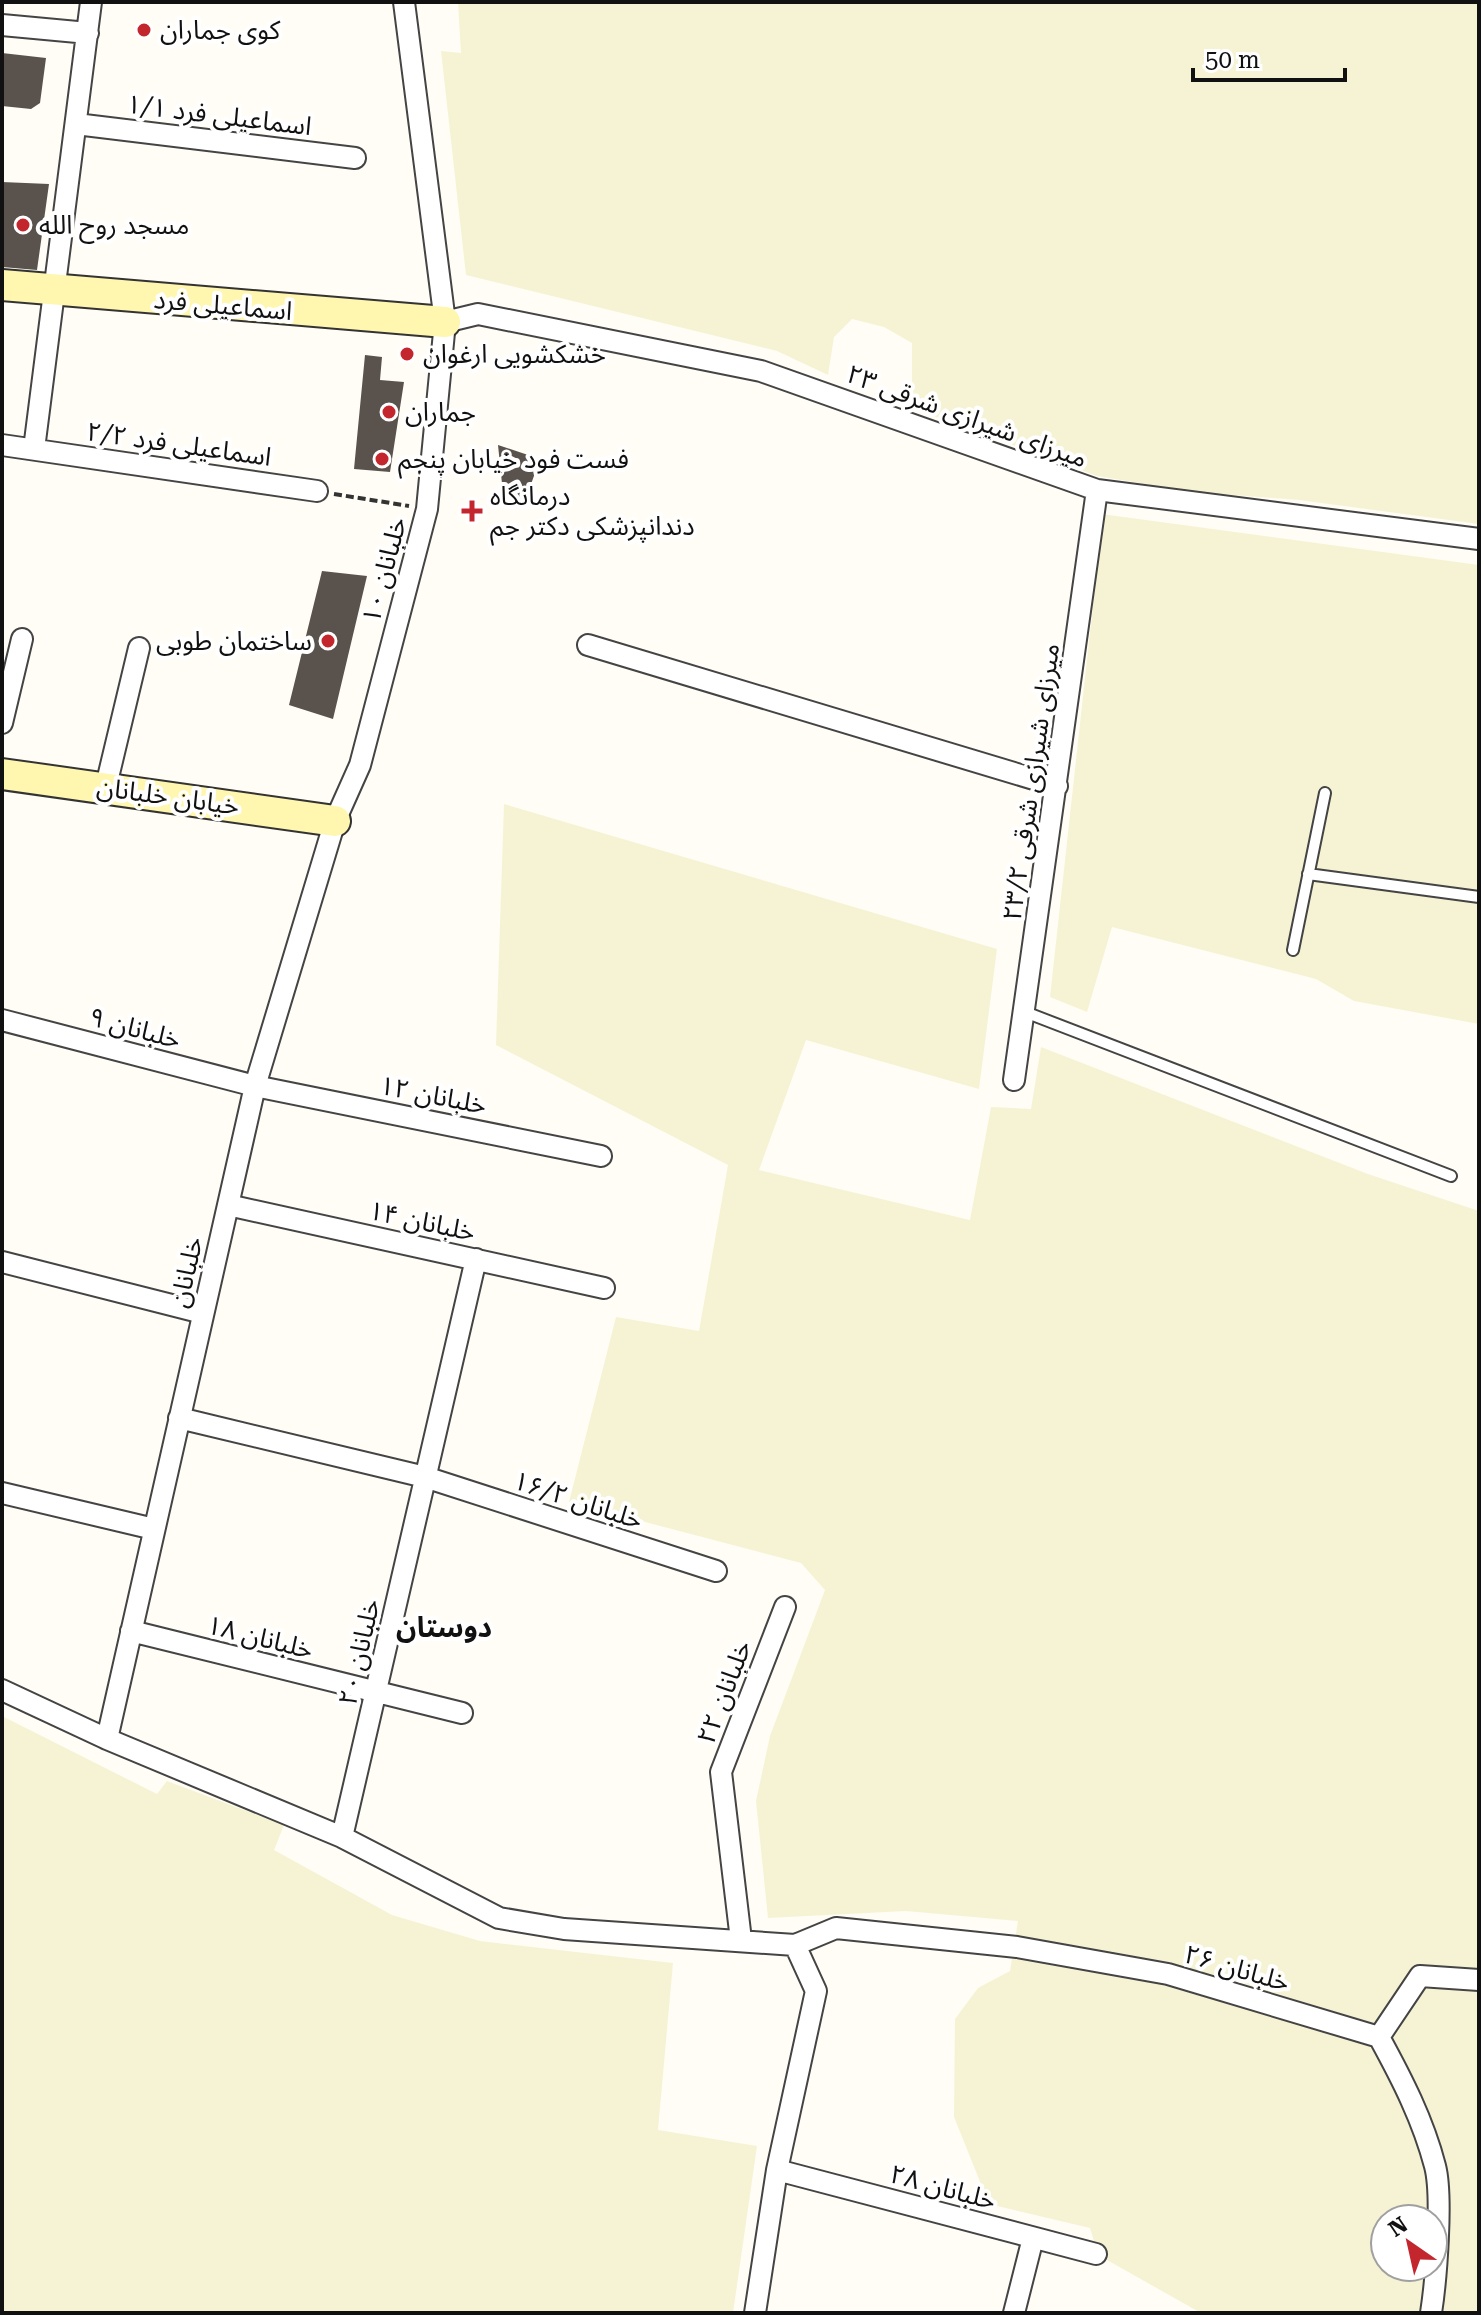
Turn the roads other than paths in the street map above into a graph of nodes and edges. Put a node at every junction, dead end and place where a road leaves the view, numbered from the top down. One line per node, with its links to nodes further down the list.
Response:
1 (91, 2): 4 (street)
2 (404, 2): 9 (street, ۱۰ خلبانان)
3 (2, 25): 4 (street)
4 (88, 33): 5 (street)
5 (76, 124): 6 (street, ۱/۱ اسماعیلی فرد); 8 (street)
6 (355, 158)
7 (2, 285): 8 (street, اسماعیلی فرد)
8 (56, 292): 9 (street, اسماعیلی فرد); 11 (street)
9 (445, 322): 12 (street, ۲۳ میرزای شیرازی شرقی); 23 (street, ۱۰ خلبانان)
10 (2, 445): 11 (street, ۲/۲ اسماعیلی فرد)
11 (34, 449): 13 (street, ۲/۲ اسماعیلی فرد)
12 (1097, 490): 14 (street, ۲۳ میرزای شیرازی شرقی); 21 (street, ۲۳/۲ میرزای شیرازی شرقی)
13 (317, 491)
14 (1479, 539)
15 (22, 639): 18 (street)
16 (588, 645): 21 (street)
17 (139, 648): 20 (street)
18 (2, 723)
19 (2, 774): 20 (street, خیابان خلبانان)
20 (106, 786): 23 (street, خیابان خلبانان)
21 (1057, 786): 27 (street, ۲۳/۲ میرزای شیرازی شرقی)
22 (1325, 793): 24 (lane)
23 (335, 821): 30 (street, خلبانان)
24 (1308, 874): 25 (lane); 26 (lane)
25 (1479, 897)
26 (1293, 950)
27 (1025, 1012): 29 (street, ۲۳/۲ میرزای شیرازی شرقی); 32 (lane)
28 (2, 1020): 30 (street, ۹ خلبانان)
29 (1014, 1080)
30 (255, 1086): 31 (street, ۱۲ خلبانان); 33 (street, خلبانان)
31 (601, 1156)
32 (1451, 1176)
33 (228, 1205): 34 (street, ۱۴ خلبانان); 37 (street, خلبانان)
34 (476, 1259): 36 (street, ۱۴ خلبانان); 39 (street, ۲۰ خلبانان)
35 (2, 1262): 37 (street)
36 (604, 1288)
37 (203, 1313): 38 (street, خلبانان)
38 (179, 1418): 39 (street, ۱۶/۲ خلبانان); 41 (street, خلبانان)
39 (425, 1477): 42 (street, ۱۶/۲ خلبانان); 46 (street, ۲۰ خلبانان)
40 (2, 1493): 41 (street)
41 (154, 1529): 44 (street, خلبانان)
42 (716, 1571)
43 (785, 1607): 50 (street, ۲۲ خلبانان)
44 (131, 1631): 46 (street, ۱۸ خلبانان); 48 (street, خلبانان)
45 (2, 1690): 48 (street)
46 (377, 1694): 47 (street, ۱۸ خلبانان); 49 (street, ۲۰ خلبانان)
47 (462, 1713)
48 (107, 1739): 49 (street)
49 (342, 1837): 50 (street)
50 (741, 1940): 51 (street)
51 (795, 1945): 53 (street, ۲۶ خلبانان); 54 (street)
52 (1479, 1980): 53 (street)
53 (1379, 2037): 59 (street)
54 (777, 2170): 55 (street, ۲۸ خلبانان); 57 (street)
55 (1033, 2238): 56 (street, ۲۸ خلبانان); 58 (street)
56 (1096, 2254)
57 (755, 2313)
58 (1014, 2313)
59 (1431, 2313)

